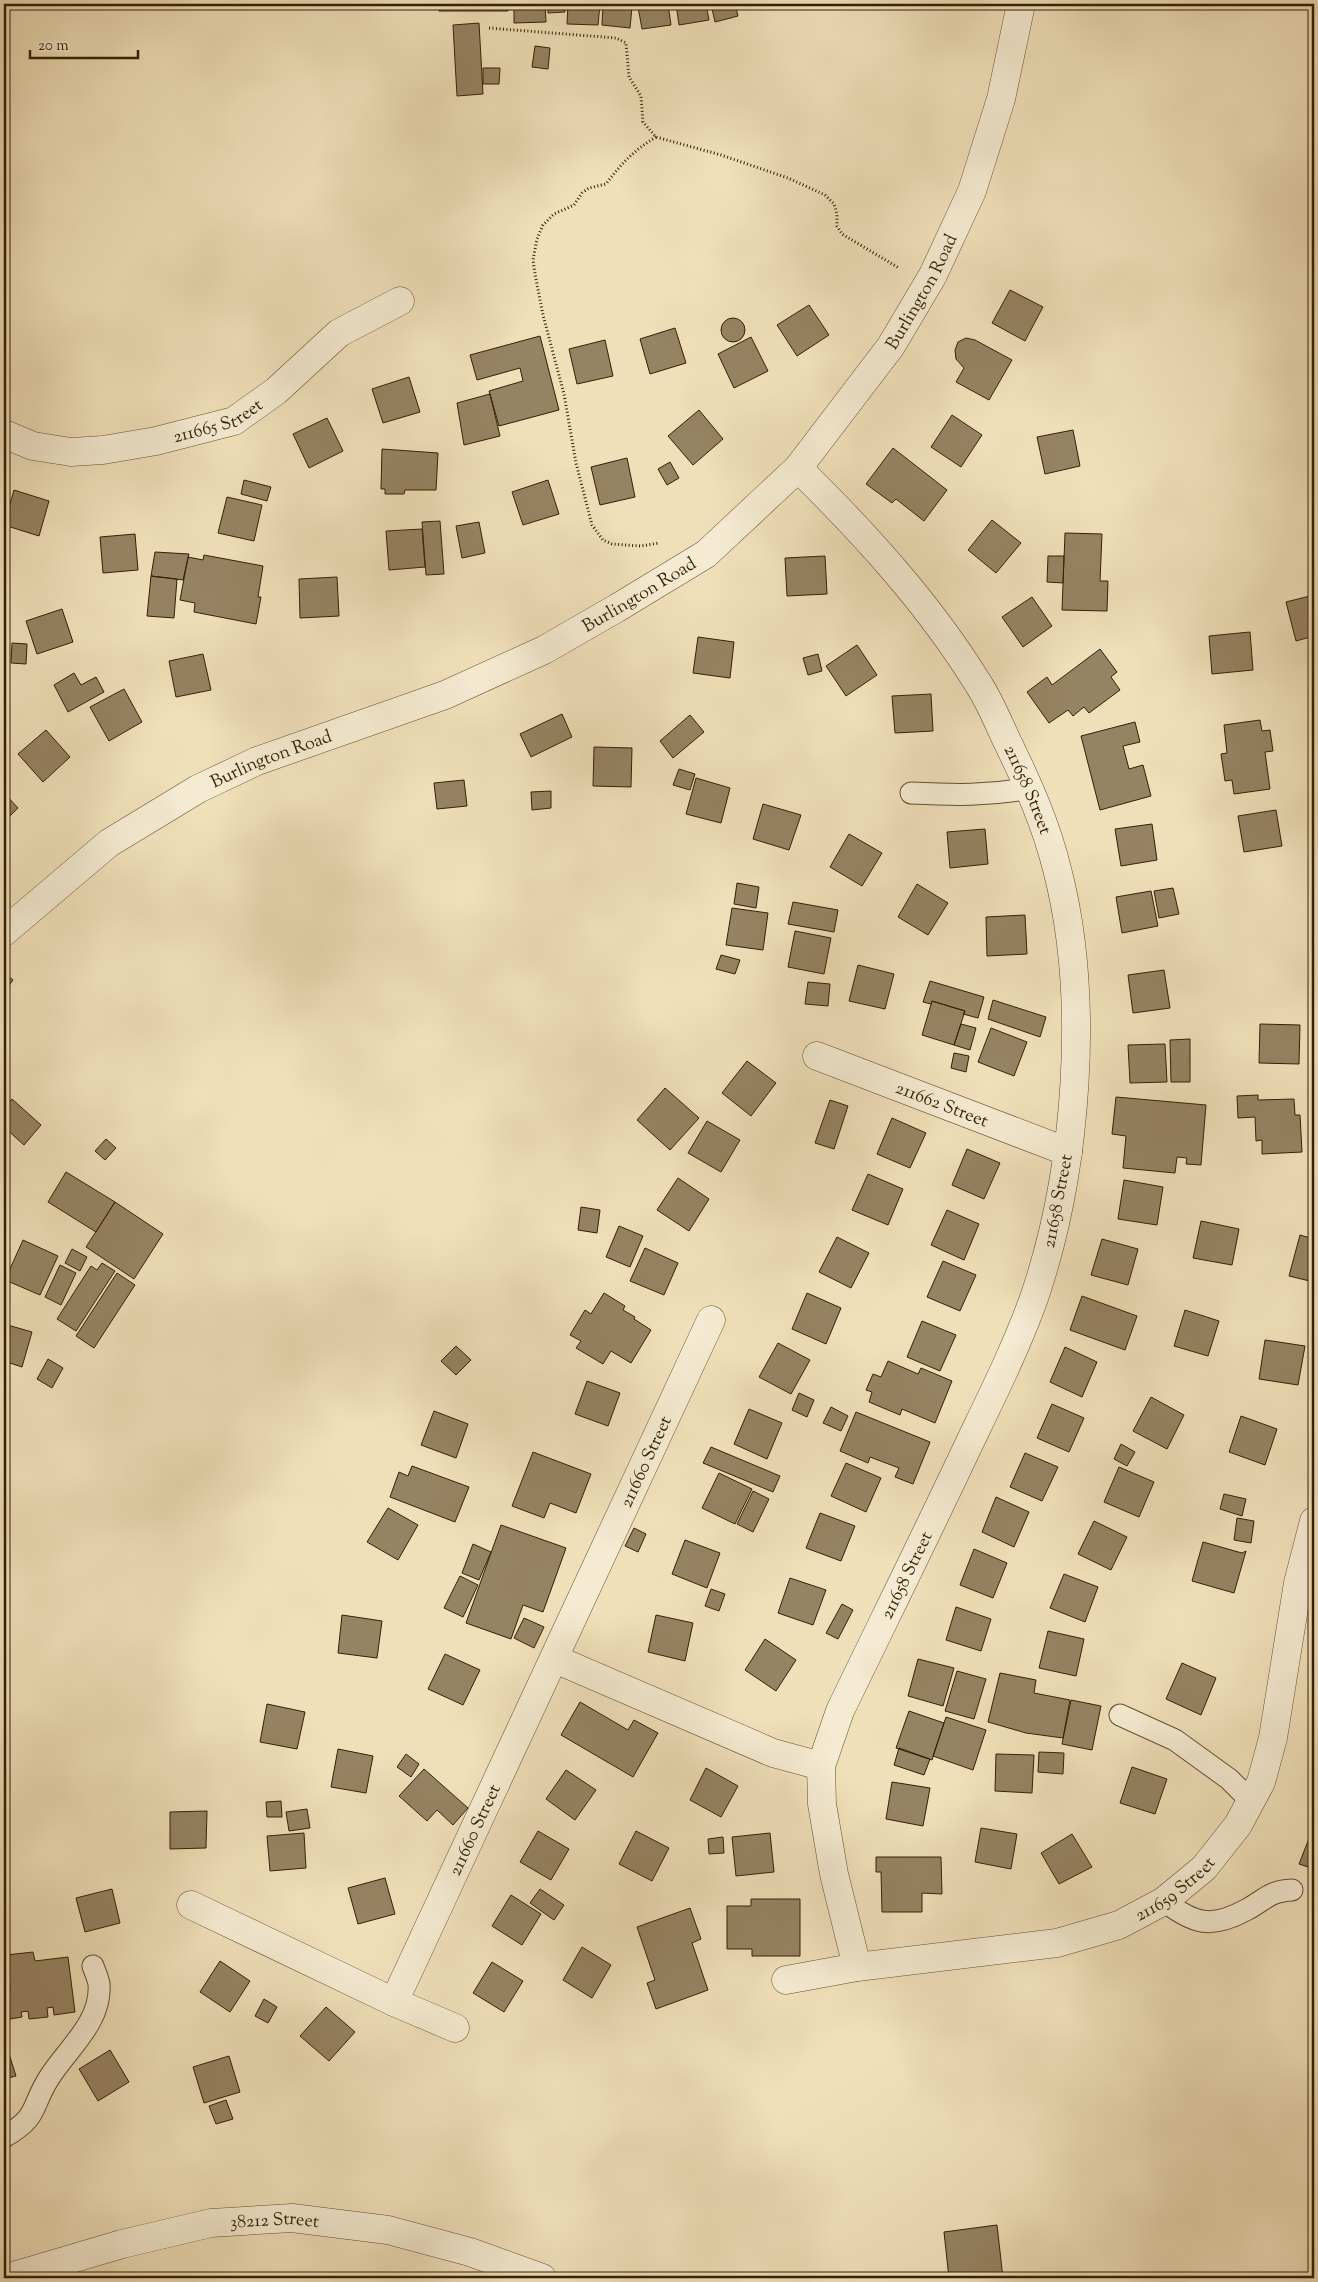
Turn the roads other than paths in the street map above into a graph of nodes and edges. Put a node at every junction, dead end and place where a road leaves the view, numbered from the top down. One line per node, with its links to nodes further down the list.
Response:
1 (1021, 4): 4 (street, Burlington Road)
2 (400, 301): 3 (street, 211665 Street)
3 (4, 434)
4 (798, 468): 5 (street, 211658 Street); 7 (street, Burlington Road)
5 (1030, 788): 6 (lane); 9 (street, 211658 Street)
6 (911, 793)
7 (4, 932)
8 (817, 1056): 9 (street, 211662 Street)
9 (1068, 1152): 14 (street, 211658 Street)
10 (711, 1320): 12 (street, 211660 Street)
11 (1314, 1521): 15 (street, 211659 Street)
12 (555, 1659): 14 (street); 22 (street, 211660 Street)
13 (1120, 1715): 15 (lane)
14 (821, 1766): 20 (street, 211658 Street)
15 (1250, 1801): 17 (street, 211659 Street)
16 (1292, 1890): 17 (lane)
17 (1164, 1902): 20 (street, 211659 Street)
18 (191, 1905): 22 (street)
19 (93, 1966): 24 (lane)
20 (857, 1967): 21 (street, 211659 Street)
21 (786, 1980)
22 (394, 2002): 23 (street)
23 (455, 2028)
24 (4, 2137)
25 (7, 2278): 26 (street, 38212 Street)
26 (542, 2278)

